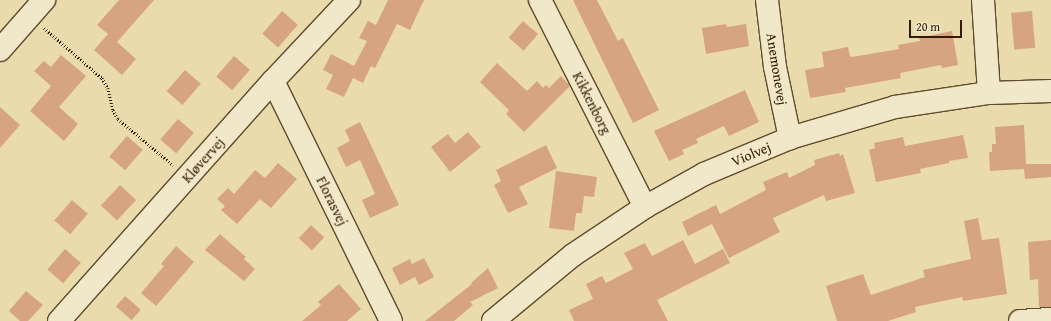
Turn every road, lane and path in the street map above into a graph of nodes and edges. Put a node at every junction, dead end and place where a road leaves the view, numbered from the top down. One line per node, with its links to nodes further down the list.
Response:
1 (44, 0): 6 (street)
2 (349, 0): 8 (street, Kløvervej)
3 (540, 0): 13 (street, Kikkenborg)
4 (767, 0): 11 (street, Anemonevej)
5 (983, 0): 10 (street)
6 (30, 16): 7 (street); 12 (path)
7 (0, 50)
8 (274, 81): 12 (street, Kløvervej); 16 (street, Florasvej)
9 (1051, 91): 10 (street, Violvej)
10 (989, 93): 11 (street, Violvej)
11 (790, 138): 13 (street, Violvej)
12 (188, 178): 15 (street, Kløvervej)
13 (645, 207): 17 (street, Violvej)
14 (1051, 318): 18 (street)
15 (59, 321)
16 (391, 321)
17 (493, 321)
18 (1020, 321)

